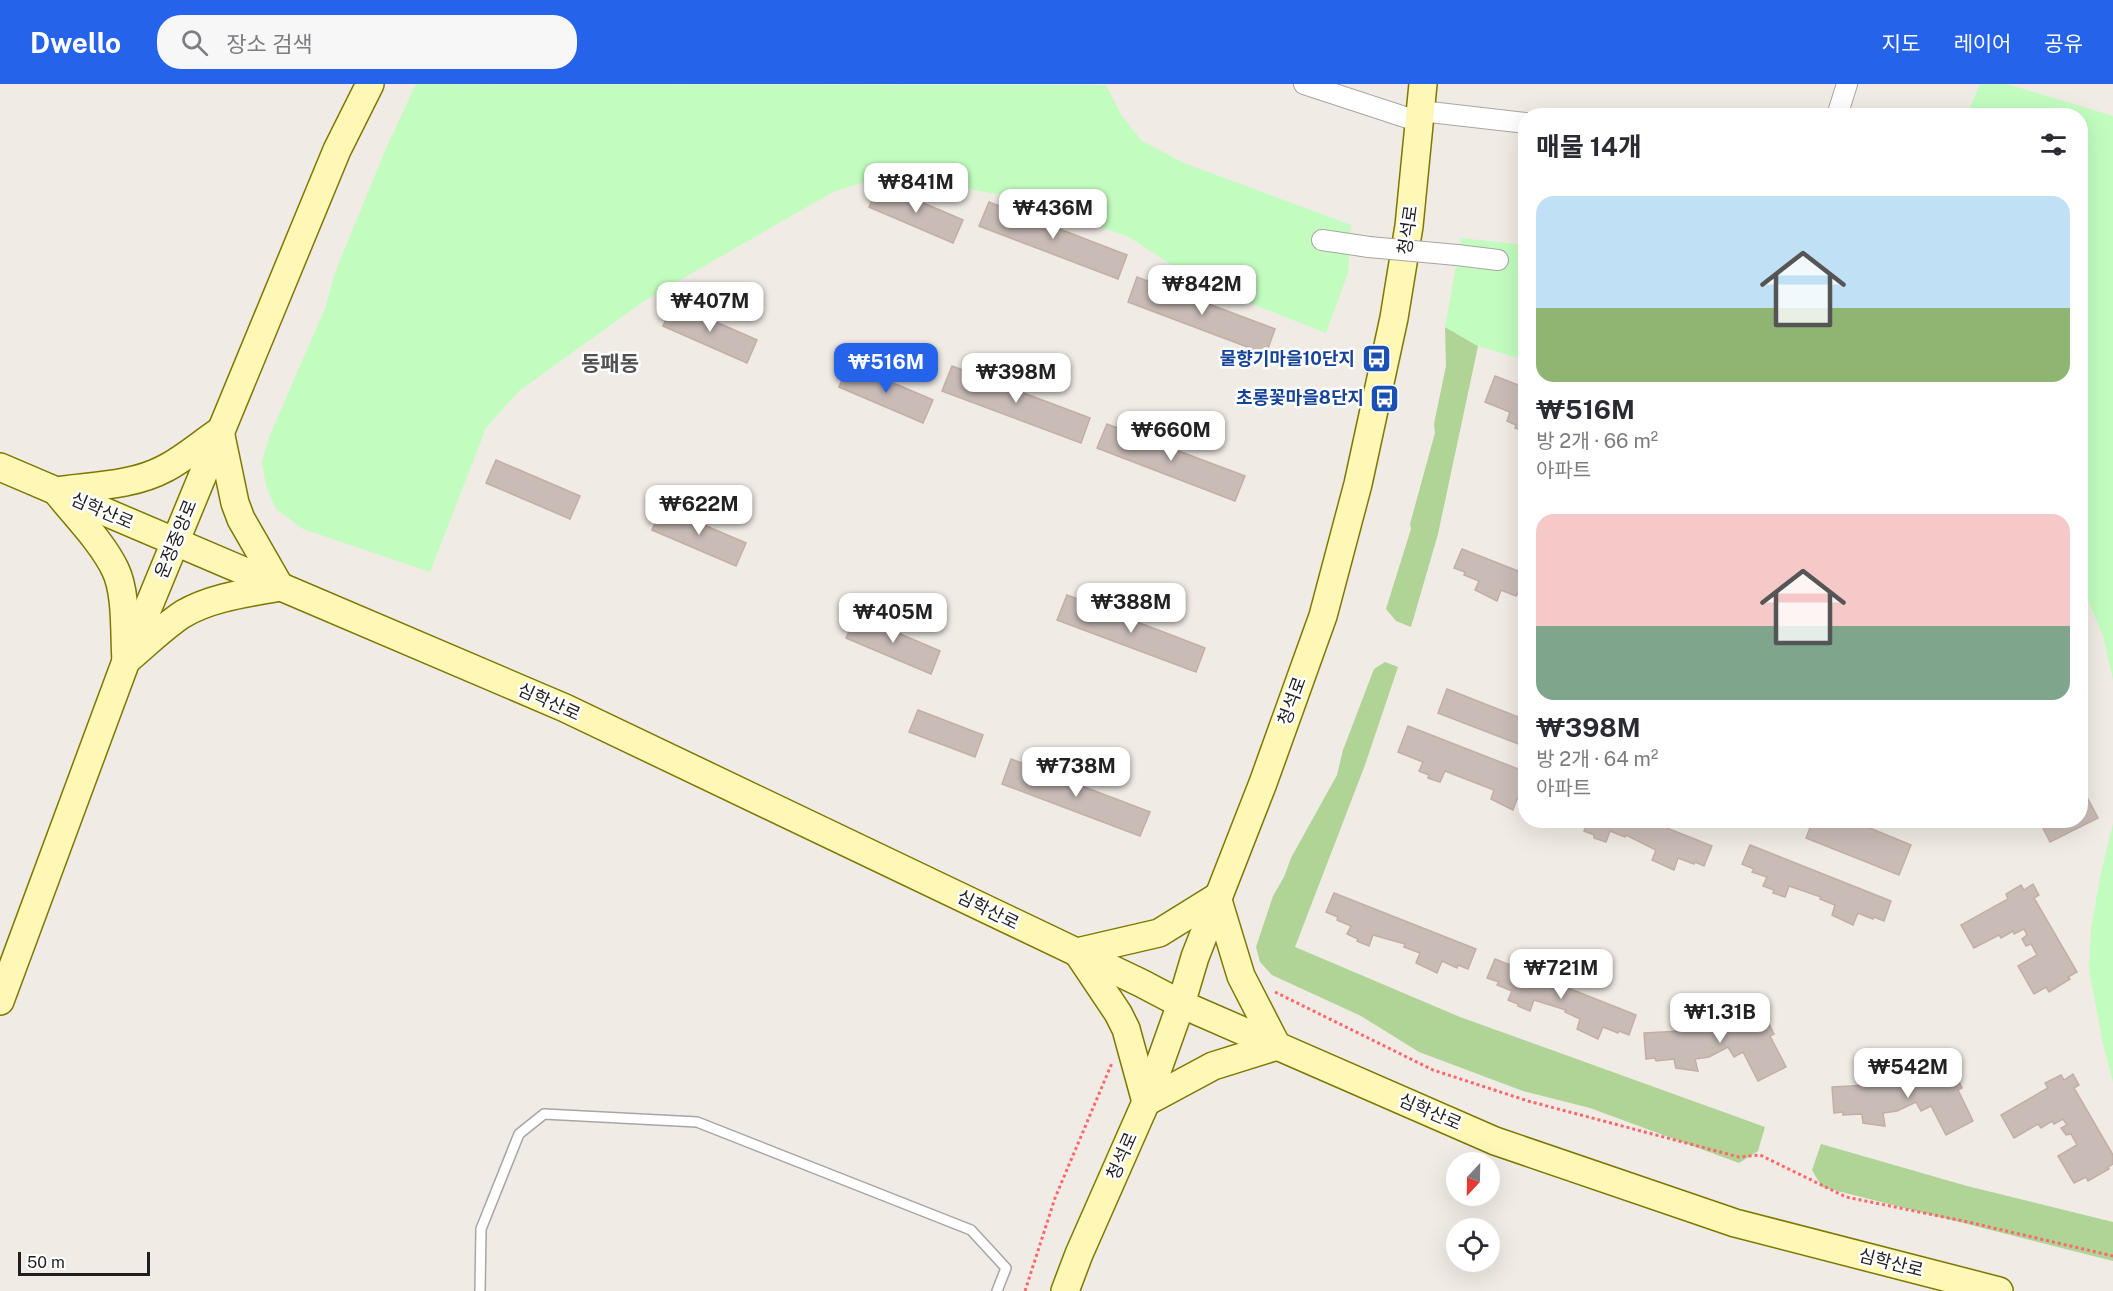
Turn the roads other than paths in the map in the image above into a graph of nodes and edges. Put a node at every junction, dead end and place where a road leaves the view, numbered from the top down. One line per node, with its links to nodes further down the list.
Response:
1 (370, 84): 10 (street, 운정중앙로)
2 (1304, 84): 6 (street)
3 (1423, 84): 6 (street, 청석로)
4 (1847, 84): 5 (street)
5 (1840, 108)
6 (1420, 117): 7 (street); 16 (street, 청석로)
7 (1518, 123)
8 (1322, 240): 9 (street, bridge)
9 (1498, 260)
10 (220, 431): 12 (street); 13 (street, 운정중앙로); 14 (street)
11 (0, 467): 12 (street, 심학산로)
12 (56, 491): 13 (street, 심학산로); 15 (street)
13 (174, 542): 14 (street, 심학산로); 15 (street, 운정중앙로)
14 (280, 586): 15 (street); 17 (street, 심학산로)
15 (126, 661): 18 (street, 운정중앙로)
16 (1217, 897): 17 (street); 19 (street, 청석로); 20 (street)
17 (1077, 952): 19 (street, 심학산로); 21 (street)
18 (0, 1001)
19 (1181, 1004): 20 (street, 심학산로); 21 (street, 청석로)
20 (1277, 1046): 21 (street); 25 (street, 심학산로)
21 (1146, 1102): 24 (street, 청석로)
22 (480, 1291): 23 (lane)
23 (997, 1291)
24 (1065, 1291)
25 (1999, 1291)

